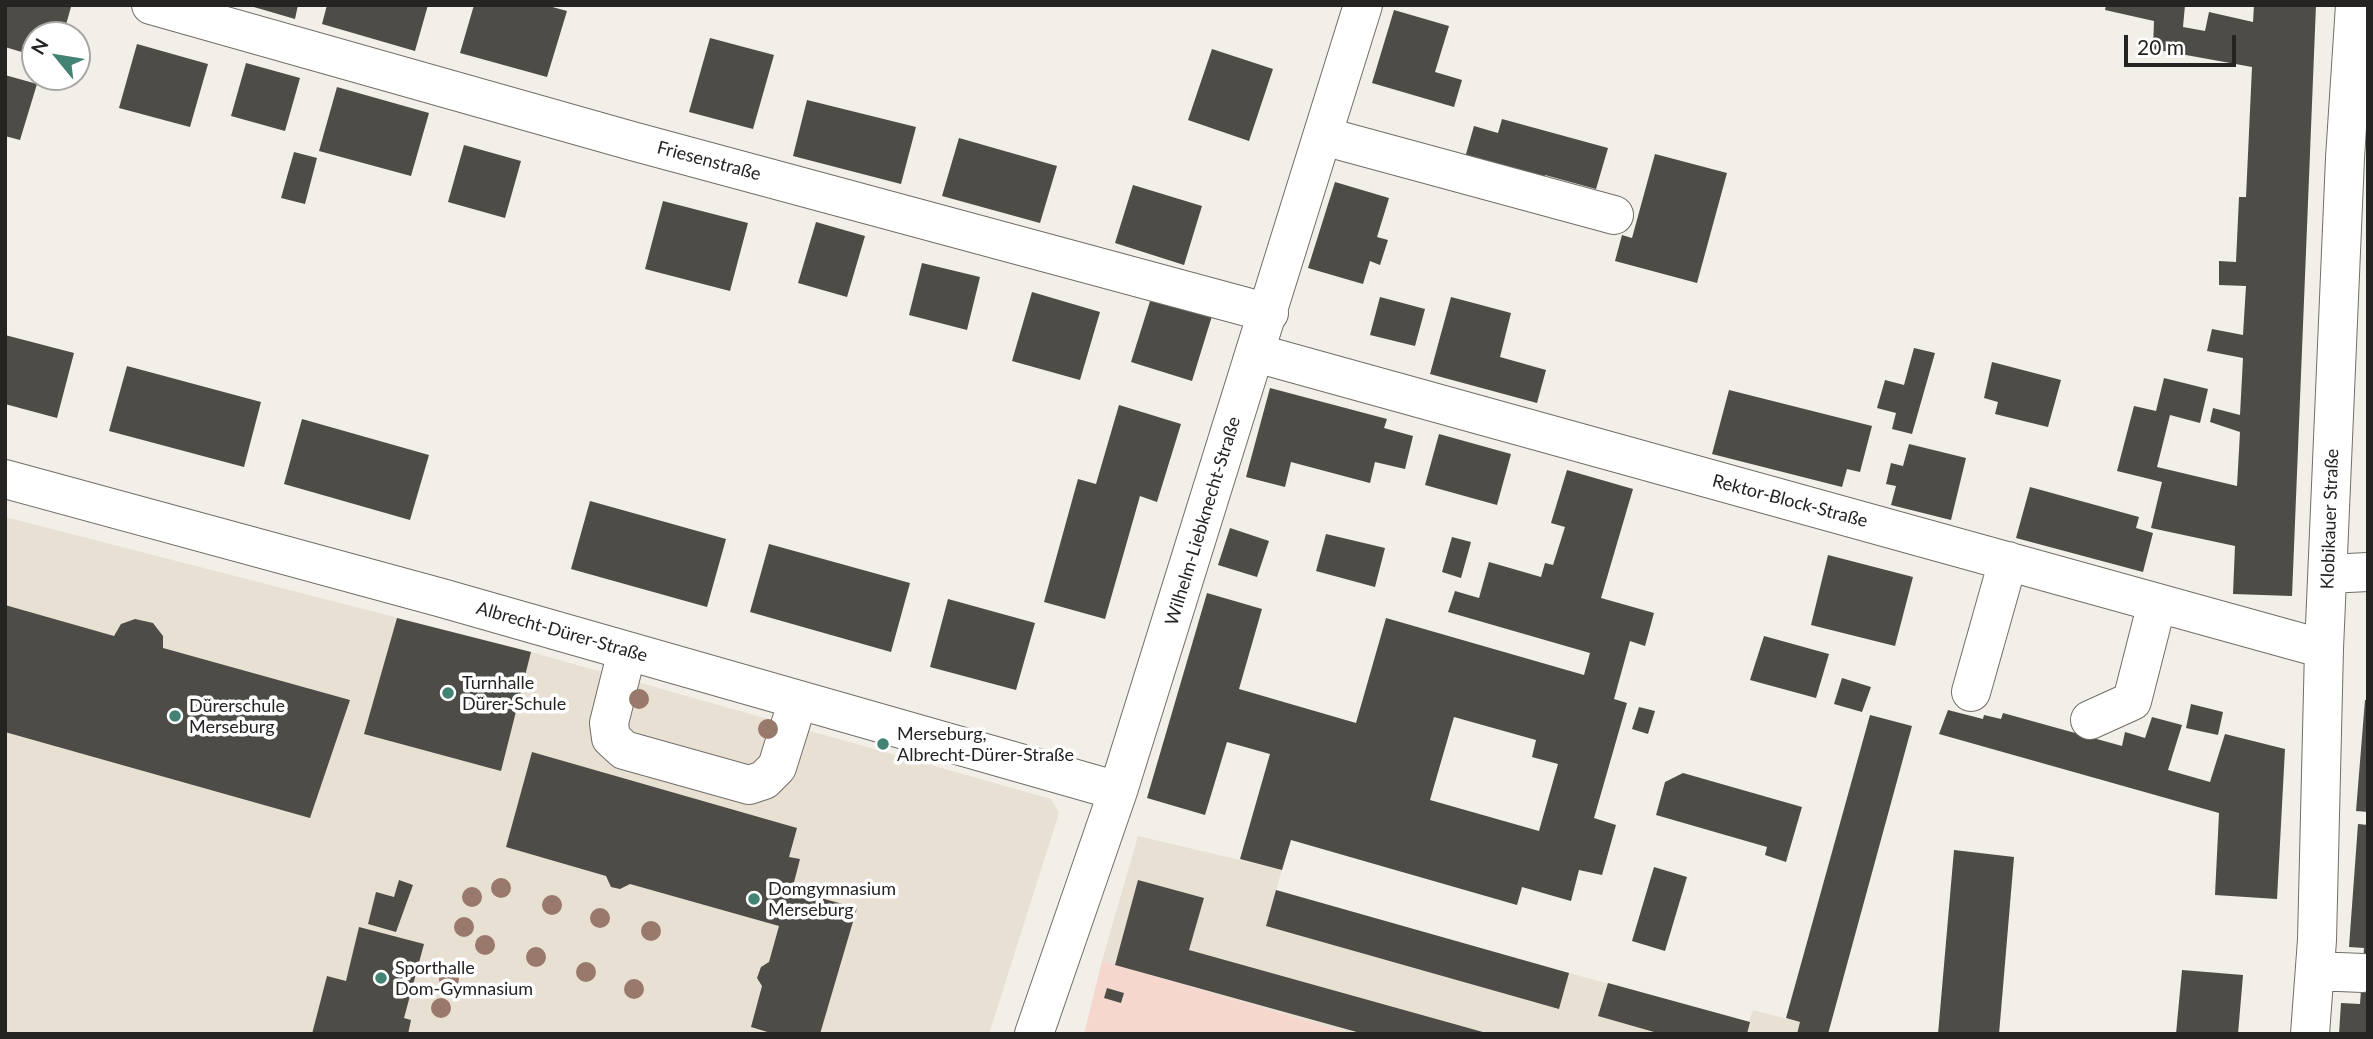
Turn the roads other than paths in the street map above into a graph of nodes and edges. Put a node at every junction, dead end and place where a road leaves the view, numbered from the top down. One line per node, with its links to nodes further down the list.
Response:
1 (151, 5): 6 (street, Friesenstraße)
2 (1363, 5): 4 (street, Wilhelm-Liebknecht-Straße)
3 (2355, 5): 11 (street, Klobikauer Straße)
4 (1323, 136): 5 (street); 6 (street, Wilhelm-Liebknecht-Straße)
5 (1614, 215)
6 (1269, 313): 7 (street, Wilhelm-Liebknecht-Straße)
7 (1256, 353): 9 (street, Rektor-Block-Straße); 18 (street, Wilhelm-Liebknecht-Straße)
8 (5, 479): 14 (street, Albrecht-Dürer-Straße)
9 (2008, 561): 12 (street, Rektor-Block-Straße); 15 (street)
10 (2368, 572): 11 (street)
11 (2328, 574): 13 (street, Klobikauer Straße)
12 (2157, 603): 13 (street, Rektor-Block-Straße); 17 (street)
13 (2324, 649): 19 (street, Klobikauer Straße)
14 (627, 651): 16 (street, Albrecht-Dürer-Straße); 16 (street)
15 (1971, 692)
16 (798, 700): 18 (street, Albrecht-Dürer-Straße)
17 (2090, 720)
18 (1118, 791): 21 (street, Wilhelm-Liebknecht-Straße)
19 (2315, 971): 20 (street); 22 (street, Klobikauer Straße)
20 (2362, 973)
21 (1034, 1034)
22 (2309, 1034)

